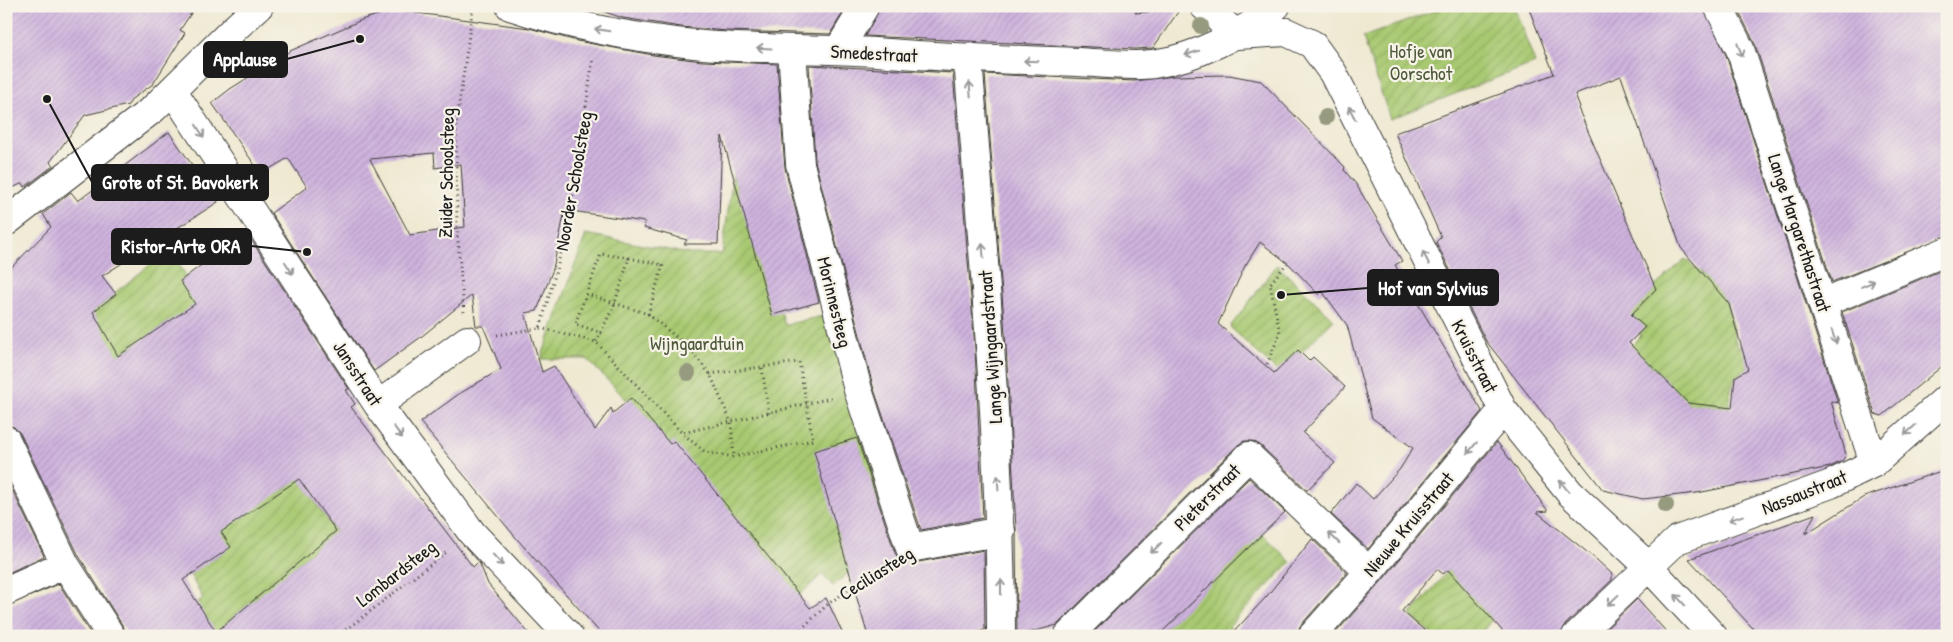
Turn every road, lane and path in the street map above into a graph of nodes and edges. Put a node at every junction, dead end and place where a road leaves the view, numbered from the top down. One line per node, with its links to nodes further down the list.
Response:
1 (473, 6): 24 (path, Zuider Schoolsteeg)
2 (510, 6): 8 (street, Smedestraat)
3 (865, 6): 10 (street)
4 (1204, 6): 9 (street)
5 (1276, 6): 9 (street)
6 (1718, 6): 20 (street, Lange Margarethastraat, one-way to 20)
7 (254, 8): 13 (street)
8 (598, 29): 11 (street, Smedestraat, one-way to 8); 22 (path, Noorder Schoolsteeg)
9 (1237, 35): 12 (street, Smedestraat, one-way to 12); 33 (street, Kruisstraat, one-way to 9)
10 (839, 49): 11 (street, Smedestraat); 12 (street, Smedestraat)
11 (792, 50): 29 (street, Morinnesteeg)
12 (968, 59): 40 (street, Lange Wijngaardstraat, one-way to 12)
13 (173, 91): 14 (street); 31 (street, Jansstraat, one-way to 31)
14 (6, 222)
15 (1947, 251): 20 (street, one-way to 15)
16 (629, 258): 18 (path); 19 (path); 21 (path)
17 (1287, 263): 26 (path)
18 (586, 294): 19 (path); 23 (path)
19 (615, 302): 21 (path); 23 (path)
20 (1823, 303): 39 (street, Lange Margarethastraat, one-way to 39)
21 (648, 314): 28 (path)
22 (540, 328): 24 (path); 25 (path)
23 (602, 333): 25 (path)
24 (467, 340): 31 (street)
25 (596, 342): 36 (path)
26 (1267, 364)
27 (762, 368): 28 (path); 32 (path); 34 (path)
28 (710, 374): 35 (path)
29 (858, 390): 32 (path); 42 (street, Morinnesteeg)
30 (1947, 398): 39 (street, Nassaustraat, one-way to 39)
31 (378, 404): 41 (street, Jansstraat, one-way to 41)
32 (807, 406): 34 (path); 38 (path)
33 (1503, 410): 44 (street, Kruisstraat, one-way to 33); 45 (street, Nieuwe Kruisstraat, one-way to 45)
34 (769, 414): 35 (path)
35 (731, 422): 36 (path); 38 (path)
36 (682, 433): 38 (path)
37 (6, 440): 43 (street)
38 (734, 457)
39 (1874, 462): 44 (street, Nassaustraat, one-way to 44)
40 (1001, 531): 42 (street, Ceciliasteeg); 51 (street, Lange Wijngaardstraat, one-way to 40)
41 (472, 532): 48 (path, Lombardsteeg); 49 (street, Jansstraat, one-way to 49)
42 (910, 548): 50 (path, Ceciliasteeg)
43 (65, 564): 46 (street); 47 (street)
44 (1649, 567): 54 (street, Nassaustraat, one-way to 54); 55 (street, Kruisstraat, one-way to 44)
45 (1369, 572): 52 (street, Pieterstraat, one-way to 52); 53 (street, Nieuwe Kruisstraat)
46 (6, 591)
47 (111, 636)
48 (338, 636)
49 (569, 636)
50 (794, 636)
51 (1001, 636)
52 (1068, 636)
53 (1312, 636)
54 (1576, 636)
55 (1714, 636)

